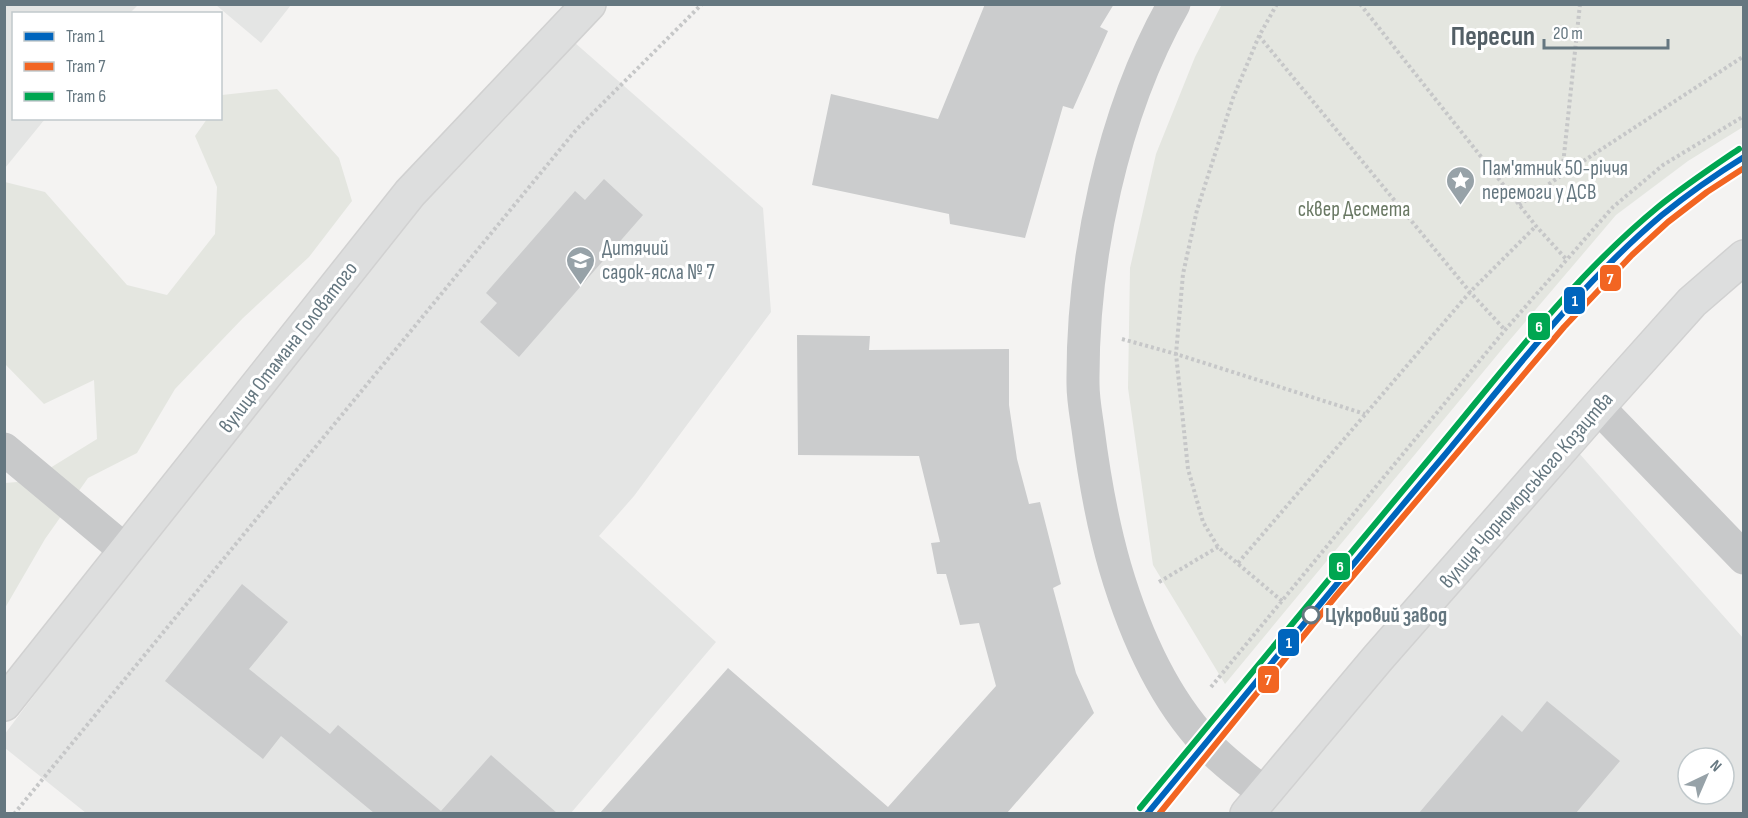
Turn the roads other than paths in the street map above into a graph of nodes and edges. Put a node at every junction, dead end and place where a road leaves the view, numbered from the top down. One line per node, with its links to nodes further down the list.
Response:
1 (589, 4): 6 (main road, вулиця Отамана Головатого)
2 (1174, 4): 9 (street)
3 (1743, 257): 4 (main road, вулиця Чорноморського Козацтва)
4 (1598, 406): 7 (street); 9 (main road, вулиця Чорноморського Козацтва)
5 (4, 449): 6 (street)
6 (126, 551): 8 (main road, вулиця Отамана Головатого)
7 (1743, 558)
8 (4, 704)
9 (1256, 803)

